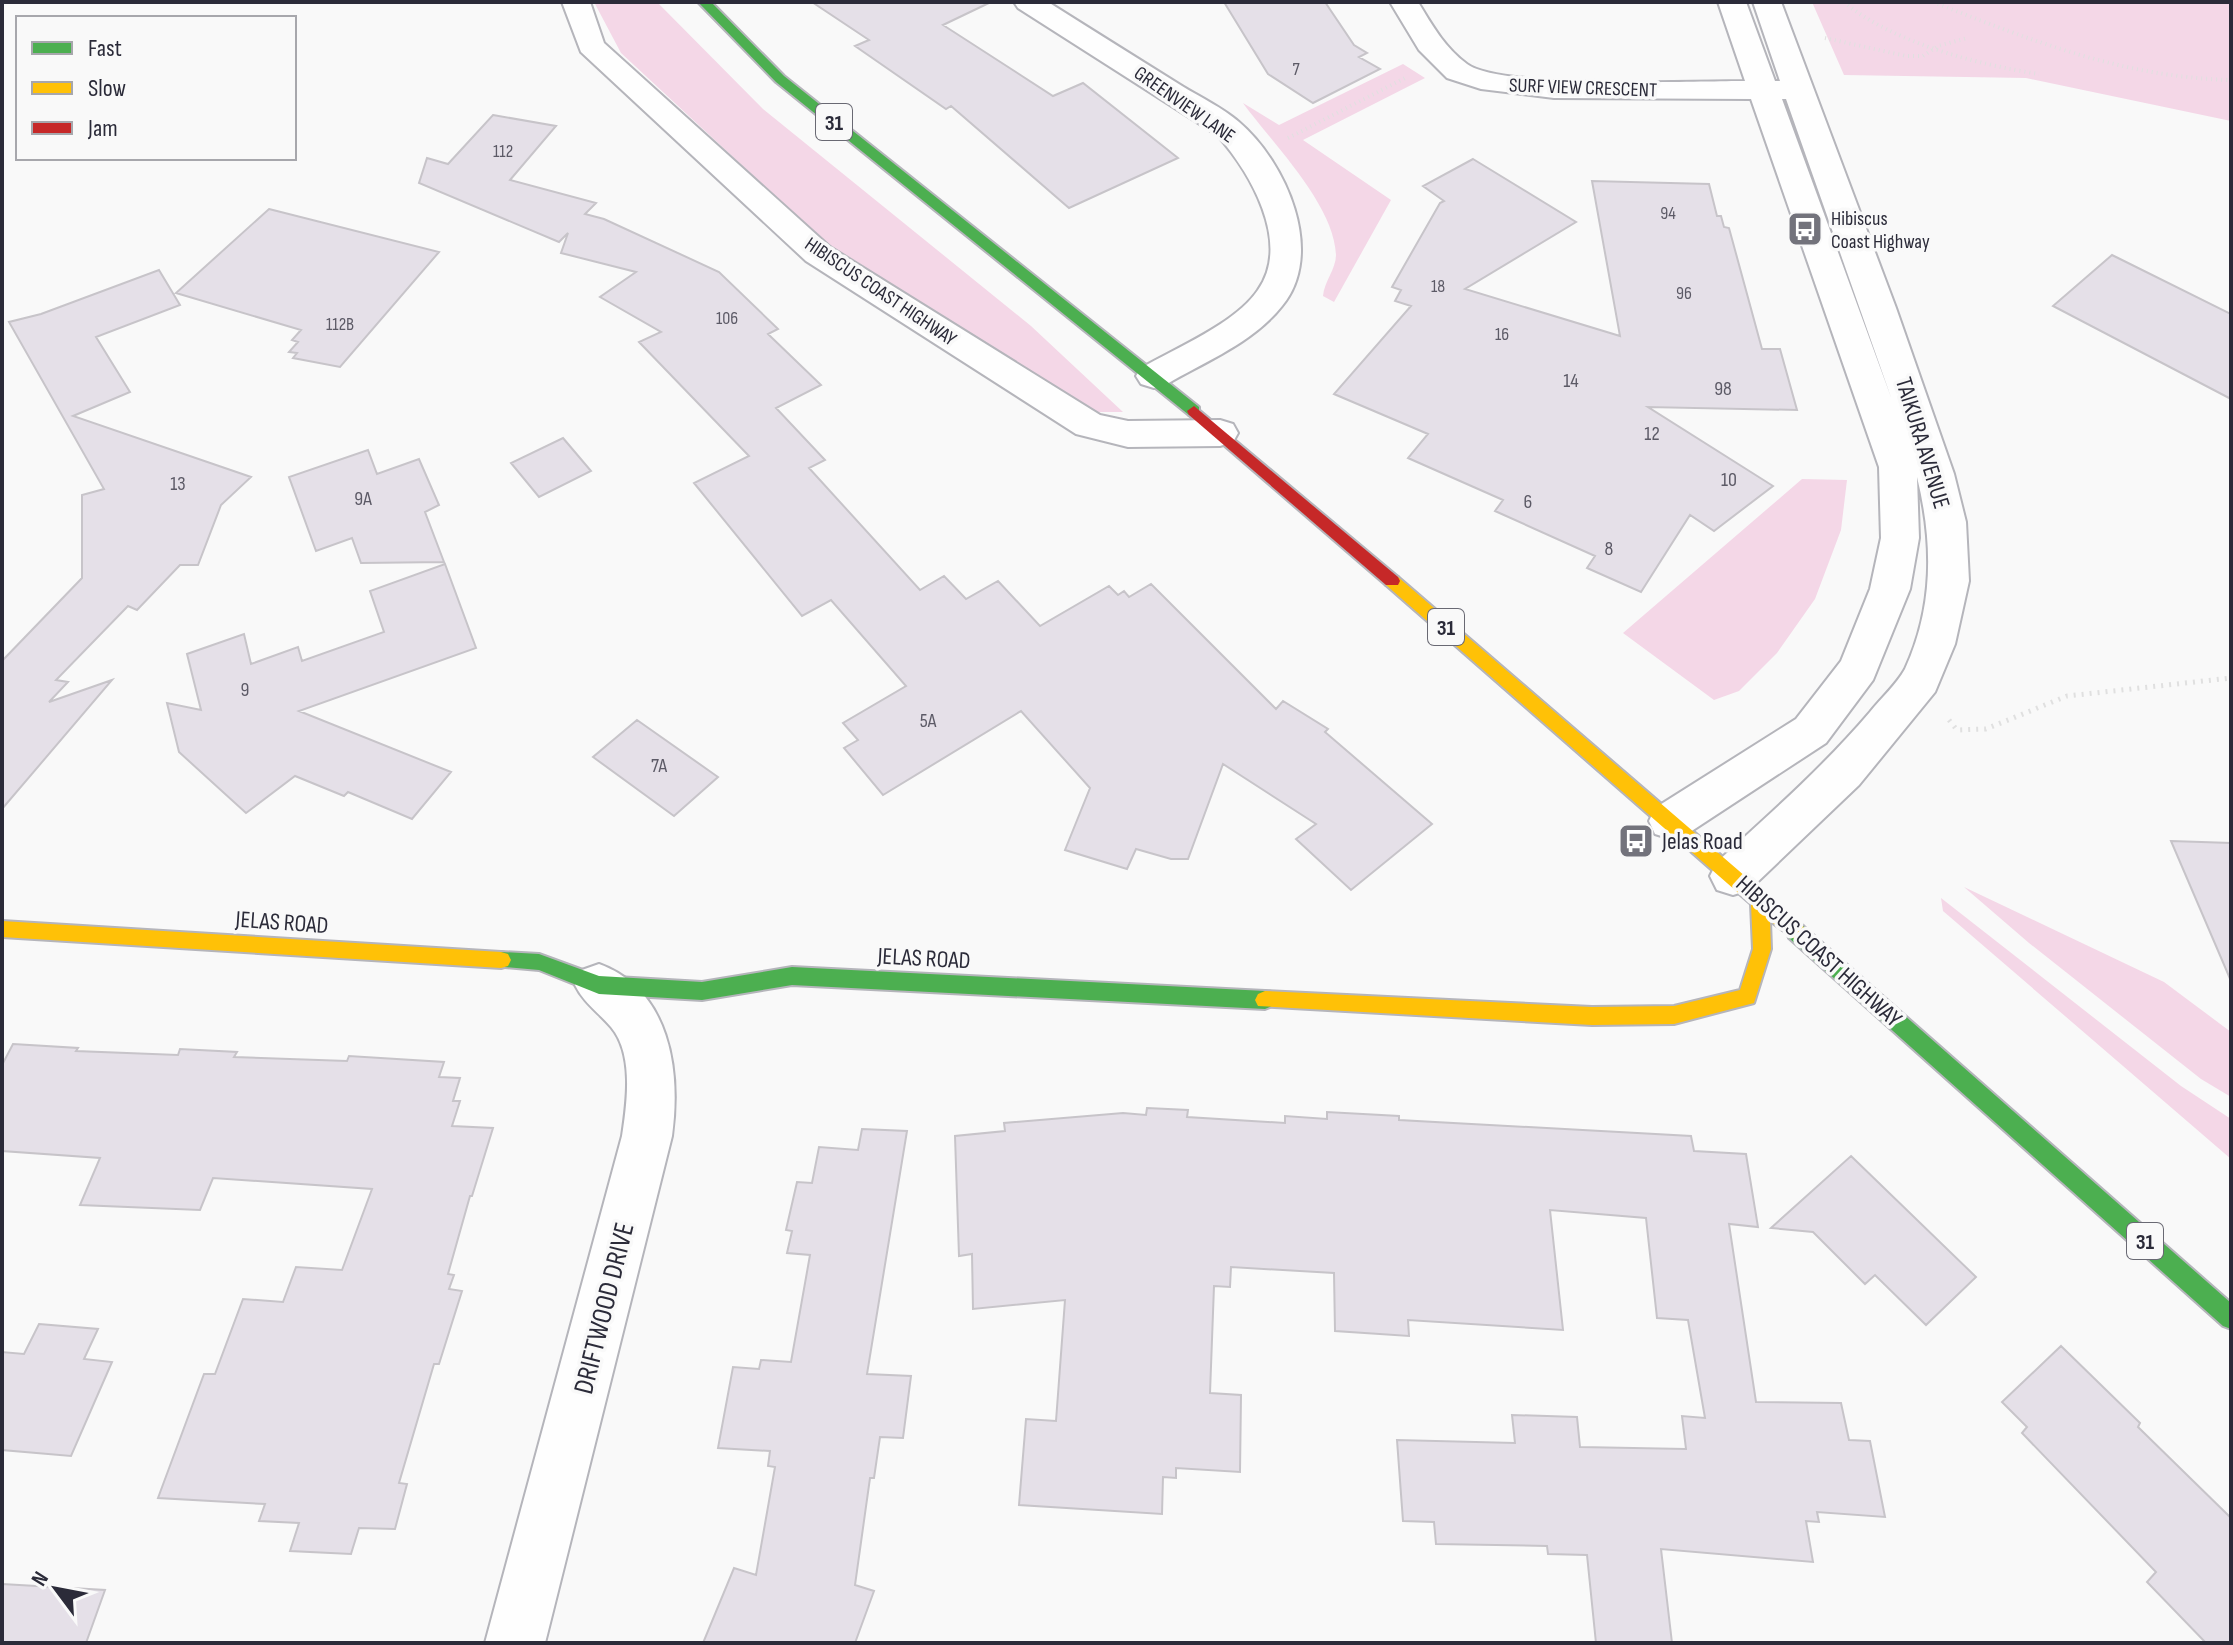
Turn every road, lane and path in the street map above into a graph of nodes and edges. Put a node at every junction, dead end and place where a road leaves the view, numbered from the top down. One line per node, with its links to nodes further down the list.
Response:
1 (576, 2): 19 (street, HIBISCUS COAST HIGHWAY)
2 (704, 2): 18 (main road, HIBISCUS COAST HIGHWAY / 31)
3 (1028, 2): 17 (street, GREENVIEW LANE)
4 (1404, 2): 12 (street, SURF VIEW CRESCENT)
5 (1732, 2): 16 (street, TAIKURA AVENUE)
6 (1767, 2): 9 (street, TAIKURA AVENUE)
7 (1844, 2): 11 (path)
8 (1933, 2): 14 (path)
9 (1780, 37): 11 (path); 15 (street, TAIKURA AVENUE)
10 (1967, 38): 11 (path)
11 (1938, 46): 13 (path)
12 (1443, 58): 16 (street, SURF VIEW CRESCENT); 17 (path)
13 (2039, 74)
14 (2231, 80)
15 (1798, 90): 16 (street, SURF VIEW CRESCENT); 21 (street, TAIKURA AVENUE)
16 (1761, 91): 22 (street, TAIKURA AVENUE)
17 (1252, 157): 18 (street, GREENVIEW LANE)
18 (1154, 376): 19 (main road, HIBISCUS COAST HIGHWAY / 31)
19 (1220, 433): 22 (main road, HIBISCUS COAST HIGHWAY / 31)
20 (2231, 678): 21 (path)
21 (1920, 681): 23 (street, TAIKURA AVENUE)
22 (1671, 821): 23 (main road, HIBISCUS COAST HIGHWAY / 31)
23 (1747, 887): 25 (main road, JELAS ROAD); 26 (main road, HIBISCUS COAST HIGHWAY / 31)
24 (2, 929): 25 (main road, JELAS ROAD)
25 (599, 985): 27 (street, DRIFTWOOD DRIVE)
26 (2231, 1318)
27 (515, 1643)

